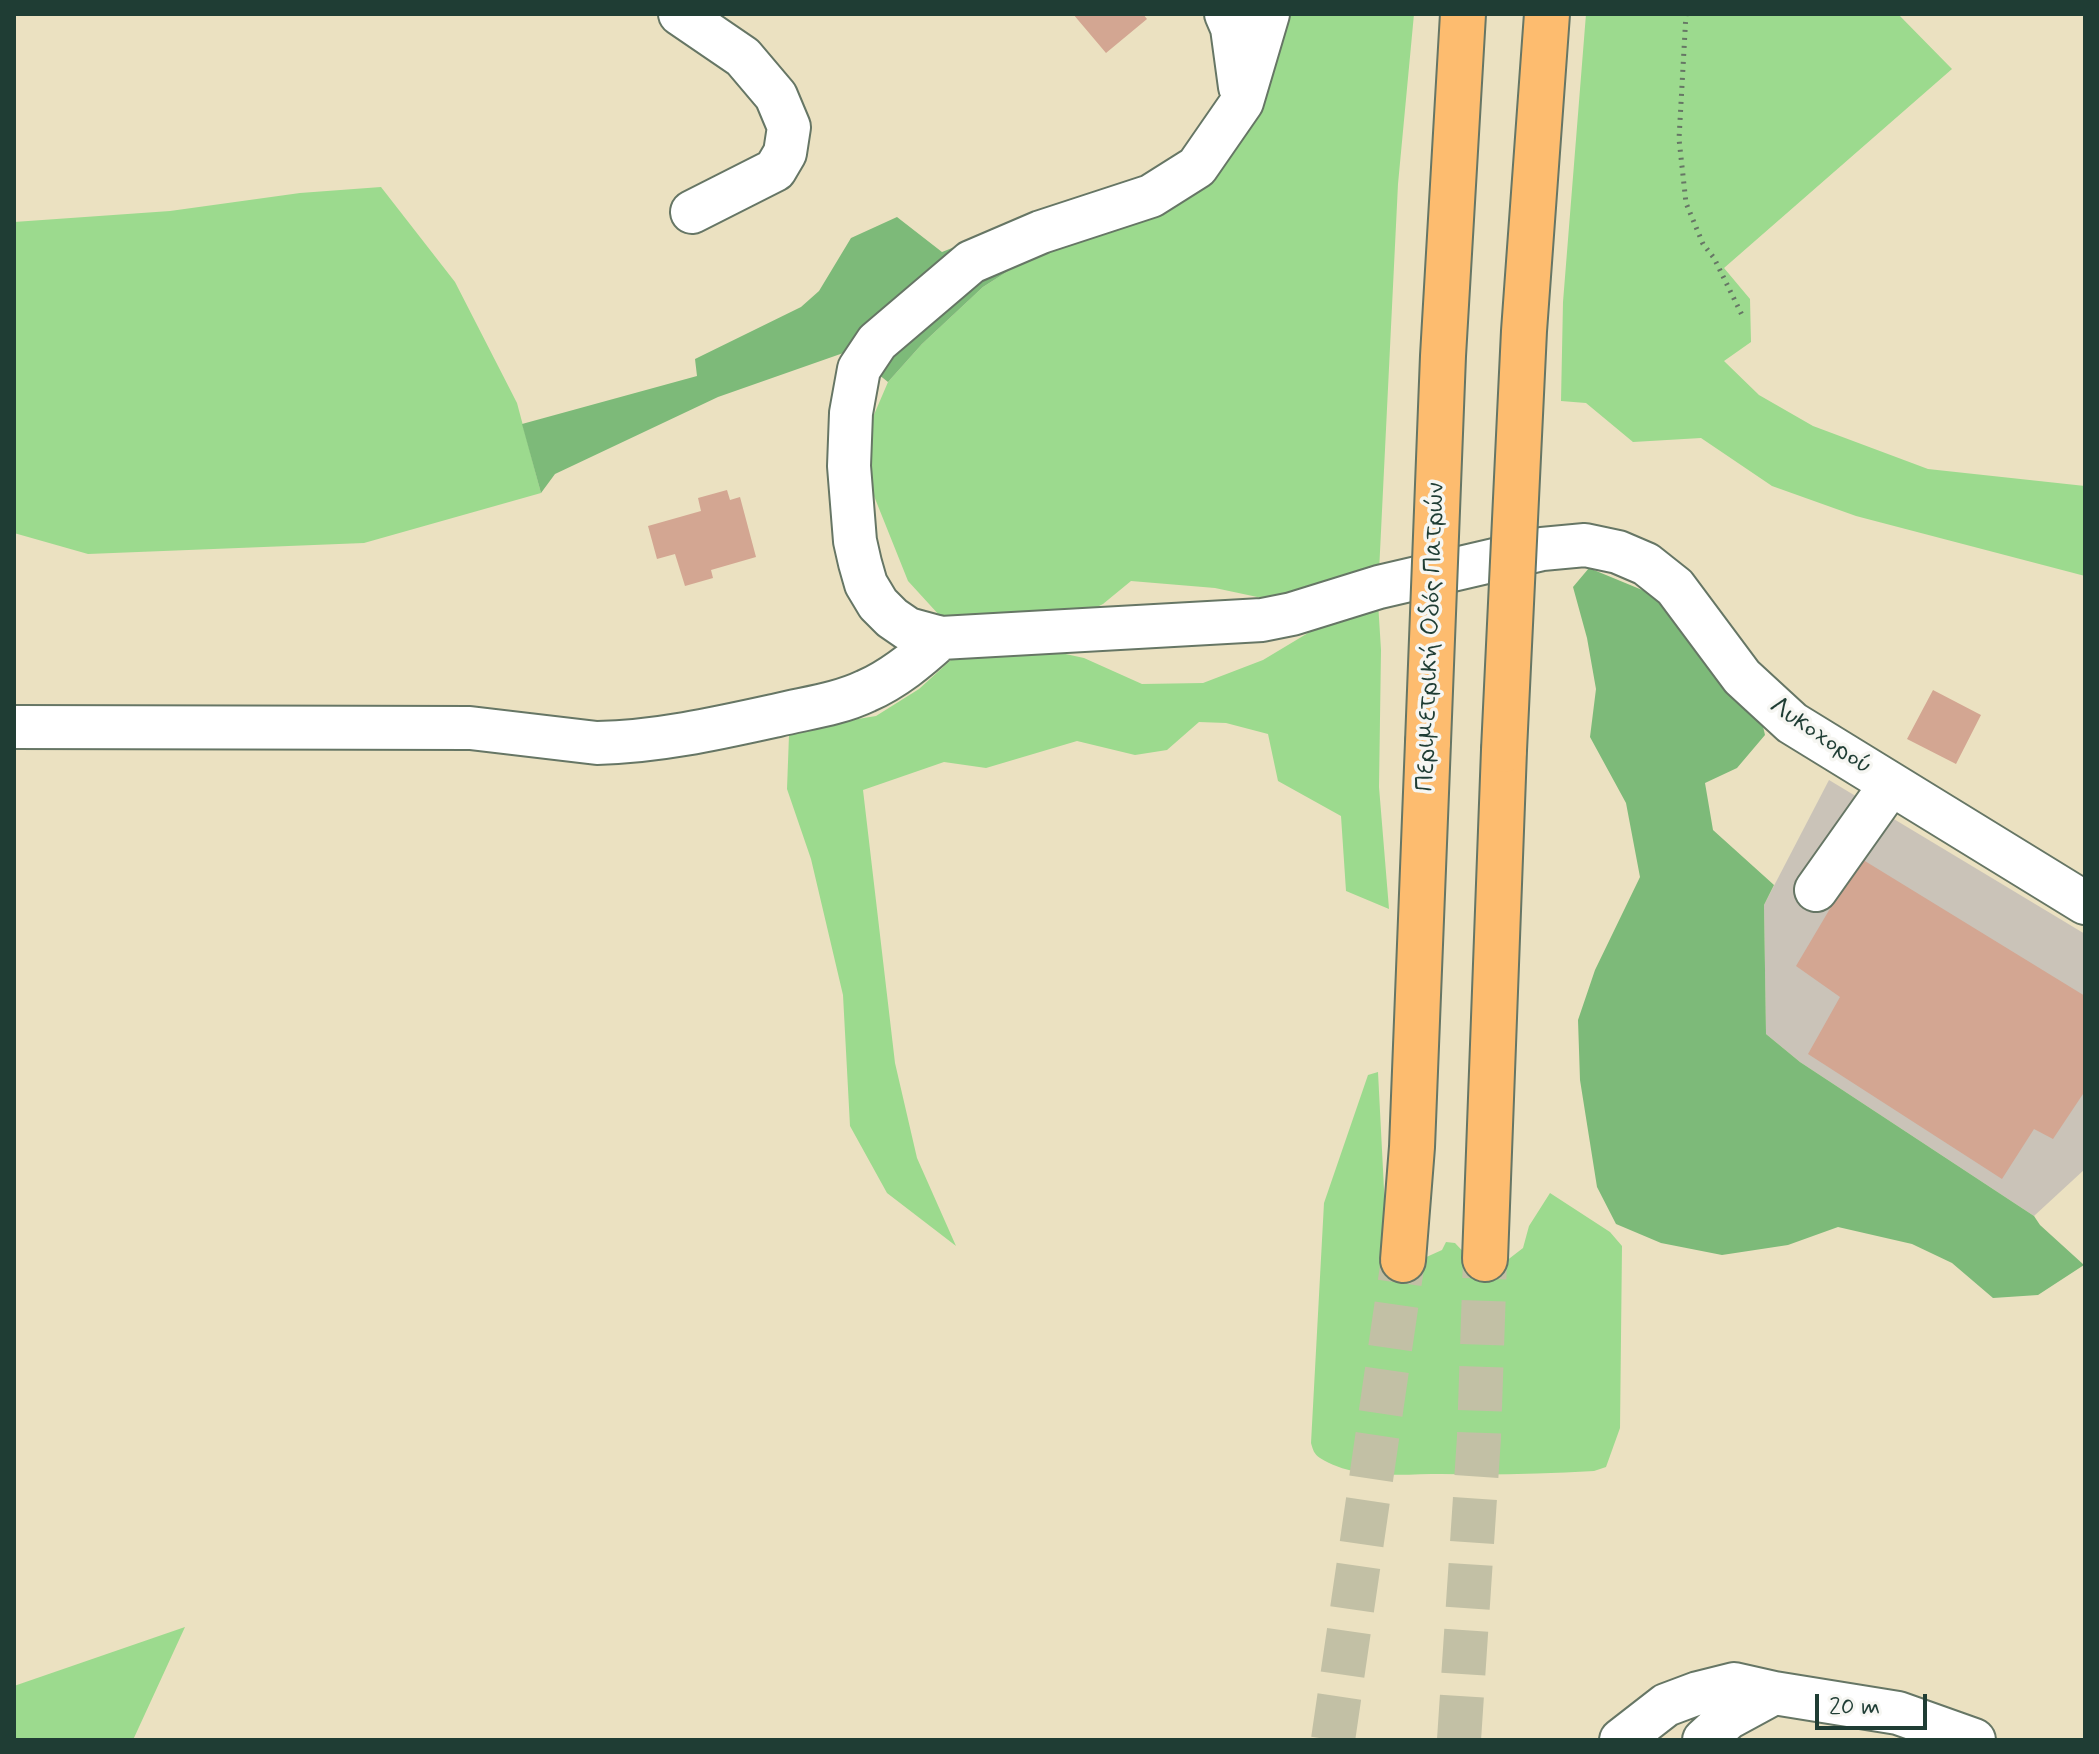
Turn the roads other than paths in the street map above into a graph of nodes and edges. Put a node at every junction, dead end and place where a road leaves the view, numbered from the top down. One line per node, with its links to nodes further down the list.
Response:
1 (680, 14): 7 (street)
2 (1226, 14): 6 (street)
3 (1268, 14): 6 (street)
4 (1463, 14): 14 (highway, Περιμετρική Οδός Πατρών, bridge)
5 (1547, 14): 13 (highway, bridge)
6 (1242, 102): 8 (street)
7 (692, 212)
8 (941, 638): 9 (street); 10 (street, Λυκοχορού)
9 (14, 727)
10 (1891, 784): 11 (street); 12 (street, Λυκοχορού)
11 (1816, 890)
12 (2085, 903)
13 (1485, 1259)
14 (1403, 1260)
15 (1774, 1693): 16 (street); 17 (street); 18 (street)
16 (1621, 1740)
17 (1704, 1740)
18 (1974, 1740)

